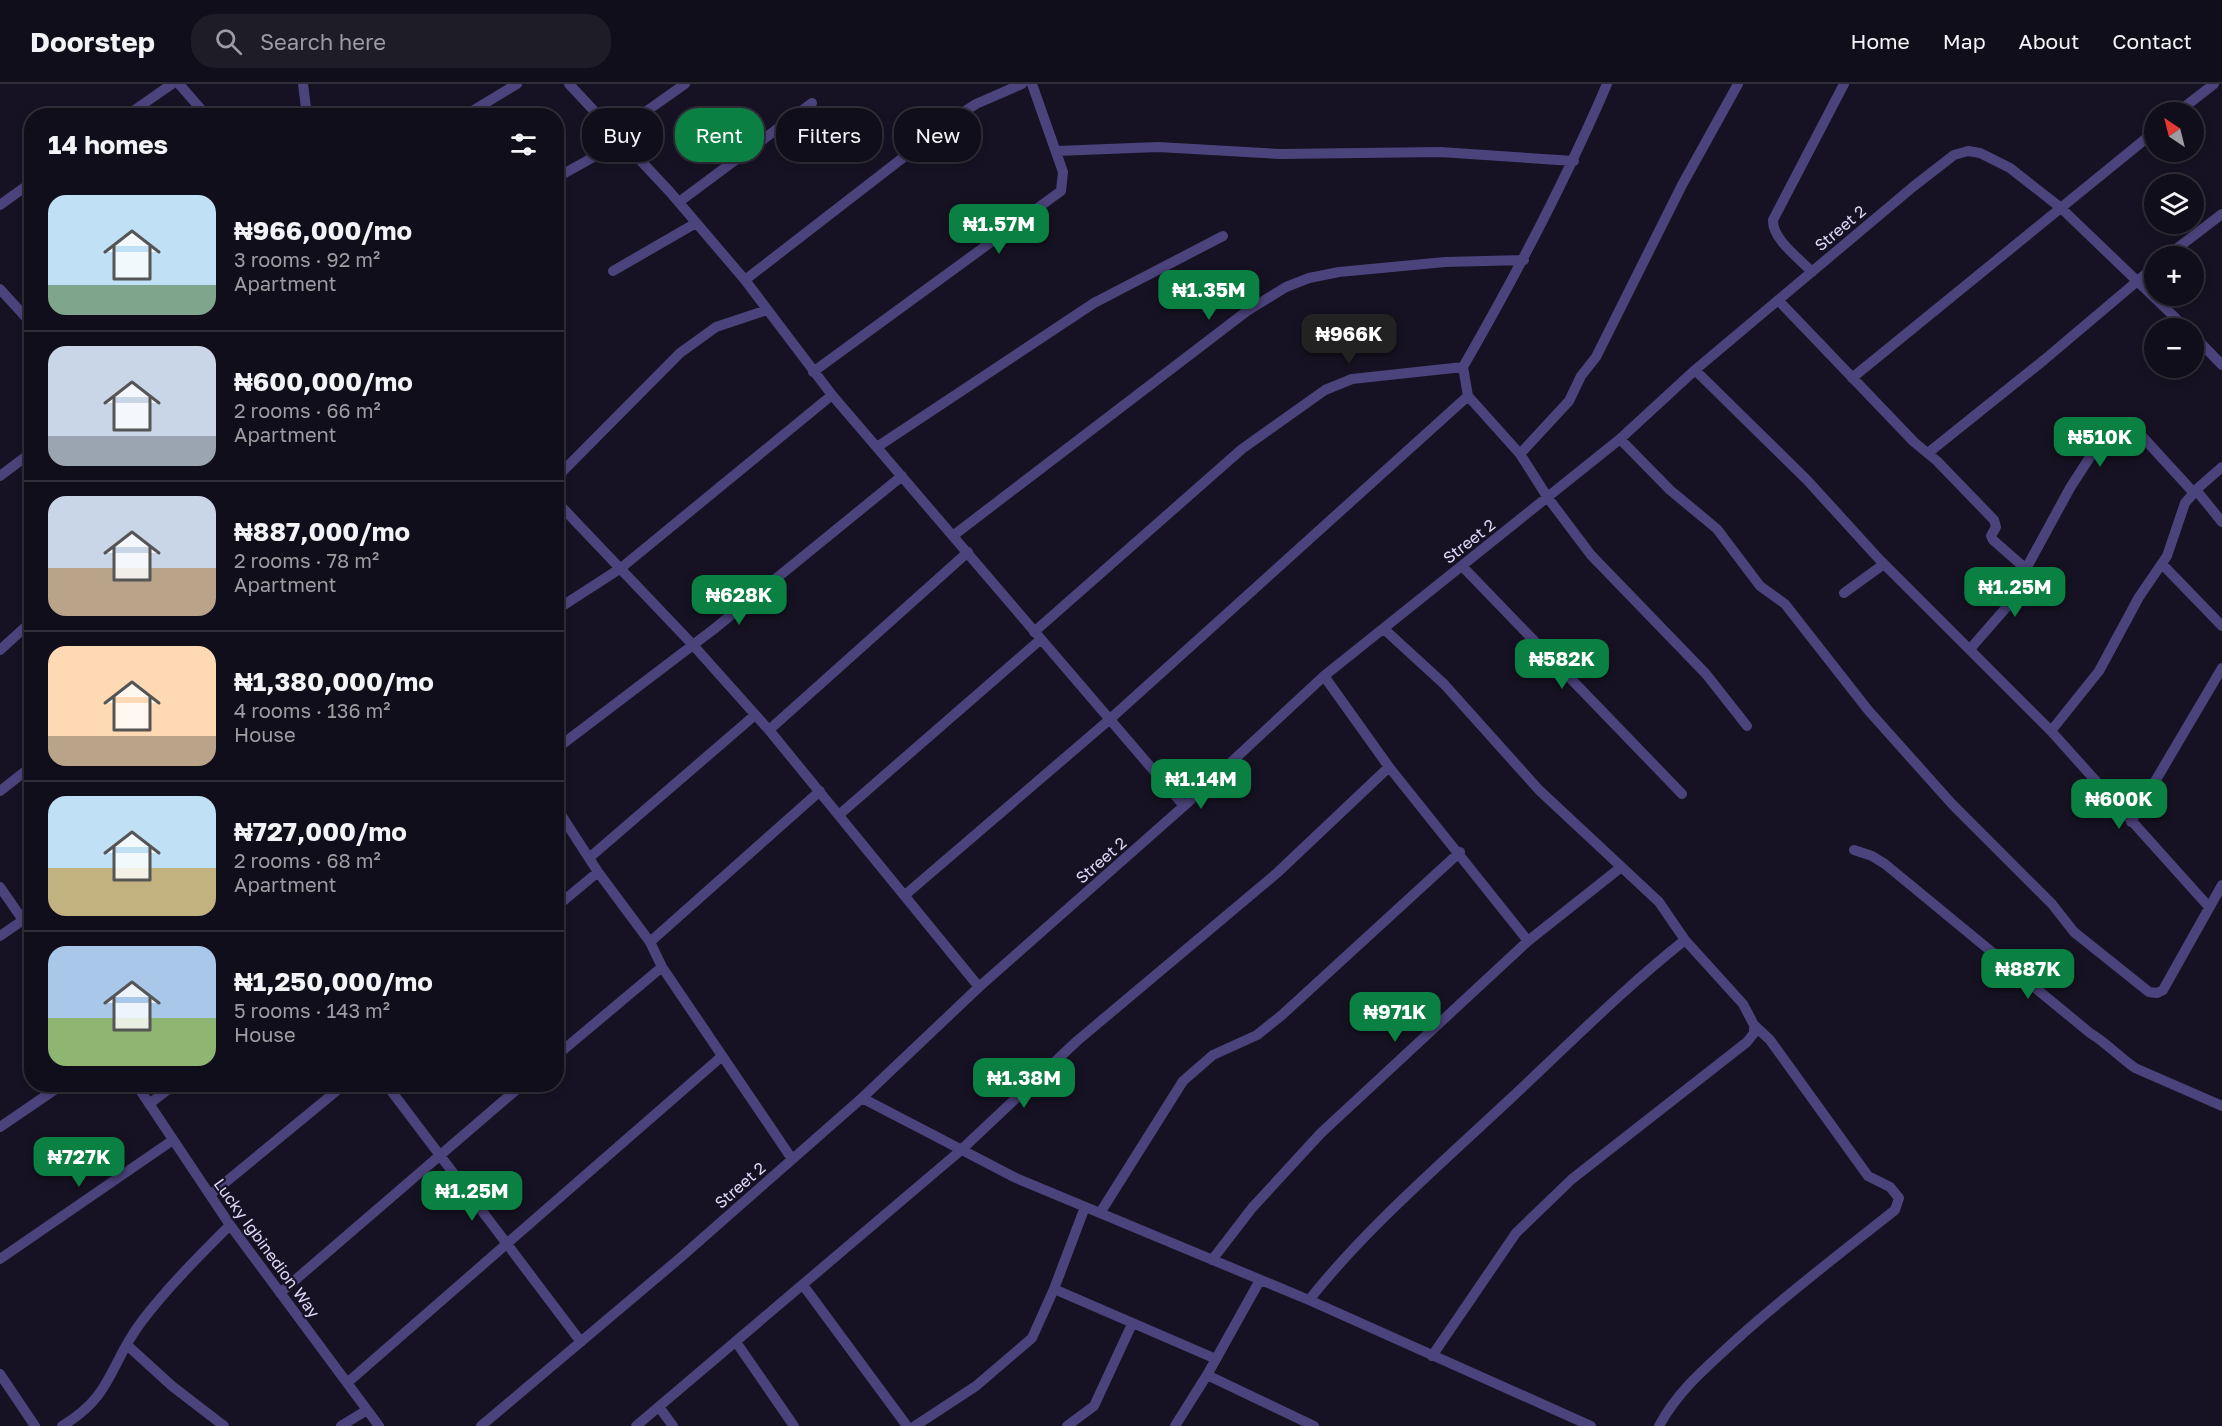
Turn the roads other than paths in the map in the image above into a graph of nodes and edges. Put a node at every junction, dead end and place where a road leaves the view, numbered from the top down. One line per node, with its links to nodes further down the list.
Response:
1 (179, 84): 16 (street)
2 (303, 84): 17 (street)
3 (517, 84): 18 (street)
4 (569, 84): 19 (street)
5 (686, 84): 20 (street)
6 (1022, 84): 39 (street)
7 (1032, 84): 22 (street)
8 (1607, 84): 24 (street)
9 (1738, 84): 58 (street)
10 (1844, 84): 37 (street)
11 (2214, 84): 13 (street)
12 (167, 85): 15 (street)
13 (2191, 102)
14 (812, 103): 28 (street)
15 (137, 108)
16 (200, 108)
17 (305, 108)
18 (477, 108)
19 (593, 108)
20 (656, 108)
21 (2144, 140): 30 (street)
22 (1057, 151): 24 (street); 51 (street)
23 (582, 161): 26 (street)
24 (1574, 161): 35 (street)
25 (643, 162): 28 (street)
26 (564, 173)
27 (24, 188): 29 (street)
28 (679, 202): 32 (street)
29 (0, 205)
30 (2061, 208): 37 (street, Street 2); 40 (street); 52 (street)
31 (2222, 214): 34 (street)
32 (696, 223): 36 (street); 39 (street)
33 (1223, 236): 56 (street)
34 (2180, 246)
35 (1524, 260): 49 (street); 68 (street)
36 (613, 271)
37 (1812, 272): 42 (street, Street 2)
38 (2144, 275): 40 (street)
39 (745, 280): 43 (street)
40 (2137, 280): 45 (street); 57 (street)
41 (0, 290): 44 (street)
42 (1778, 300): 50 (street, Street 2); 52 (street)
43 (768, 310): 51 (street); 61 (street)
44 (24, 316)
45 (2176, 318)
46 (2204, 342): 47 (street)
47 (2218, 352): 48 (street)
48 (2222, 365)
49 (1463, 367): 54 (street); 80 (street)
50 (1695, 370): 55 (street, Street 2); 70 (street)
51 (813, 372): 53 (street)
52 (1852, 378): 57 (street)
53 (832, 395): 56 (street); 73 (street)
54 (1468, 396): 58 (street); 87 (street)
55 (1620, 438): 65 (street, Street 2); 110 (street)
56 (877, 447): 63 (street)
57 (1928, 453): 74 (street)
58 (1520, 454): 65 (street)
59 (24, 457): 62 (street)
60 (2222, 467): 64 (street)
61 (564, 470)
62 (1, 473)
63 (902, 476): 68 (street); 81 (street)
64 (2195, 491): 67 (street); 71 (street); 74 (street)
65 (1548, 498): 72 (street, Street 2); 88 (street)
66 (564, 509): 73 (street)
67 (2222, 522)
68 (954, 535): 69 (street)
69 (968, 552): 80 (street); 89 (street)
70 (1884, 564): 75 (street); 82 (street)
71 (2162, 564): 77 (street); 90 (street)
72 (1462, 566): 79 (street, Street 2); 96 (street)
73 (621, 568): 76 (street); 81 (street)
74 (2026, 569): 82 (street)
75 (1844, 593)
76 (564, 605)
77 (2222, 626)
78 (24, 628): 83 (street)
79 (1384, 628): 85 (street, Street 2); 104 (street)
80 (1037, 636): 87 (street); 98 (street)
81 (693, 645): 86 (street); 91 (street)
82 (1970, 649): 90 (street)
83 (0, 650)
84 (2222, 668): 100 (street)
85 (1324, 676): 92 (street); 97 (street, Street 2)
86 (755, 715): 89 (street); 103 (street)
87 (1109, 720): 97 (street); 108 (street)
88 (1747, 726)
89 (768, 730): 95 (street)
90 (2051, 731): 100 (street)
91 (564, 743)
92 (1389, 767): 102 (street); 133 (street)
93 (24, 772): 94 (street)
94 (0, 791)
95 (820, 791): 98 (street); 116 (street)
96 (1682, 794)
97 (1184, 807): 118 (street, Street 2)
98 (840, 814): 108 (street)
99 (564, 819): 103 (street)
100 (2131, 822): 110 (street)
101 (1854, 850): 130 (street)
102 (1460, 852): 115 (street); 138 (street)
103 (589, 858): 105 (street)
104 (1620, 868): 114 (street); 115 (street)
105 (598, 872): 109 (street); 116 (street)
106 (2222, 885): 110 (street)
107 (0, 887): 111 (street)
108 (905, 895): 118 (street)
109 (564, 900)
110 (2210, 907)
111 (24, 914)
112 (24, 921): 113 (street)
113 (0, 936)
114 (1685, 940): 119 (street); 147 (street)
115 (1528, 941): 142 (street)
116 (650, 942): 117 (street)
117 (662, 967): 120 (street); 121 (street)
118 (979, 987): 128 (street, Street 2)
119 (1754, 1025): 152 (street); 175 (street)
120 (564, 1049)
121 (721, 1057): 135 (street); 140 (street)
122 (51, 1092): 131 (street)
123 (142, 1092): 129 (street, Lucky Igbinedion Way)
124 (165, 1092): 129 (street)
125 (335, 1092): 136 (street)
126 (392, 1092): 134 (street)
127 (514, 1092): 134 (street)
128 (862, 1098): 133 (street); 135 (street, Street 2)
129 (150, 1104): 132 (street, Lucky Igbinedion Way)
130 (2222, 1106)
131 (0, 1127)
132 (173, 1140): 136 (street, Lucky Igbinedion Way); 141 (street)
133 (960, 1151): 137 (street); 144 (street)
134 (440, 1156): 140 (street); 146 (street)
135 (792, 1159): 150 (street, Street 2)
136 (210, 1195): 139 (street, Lucky Igbinedion Way)
137 (1085, 1207): 138 (street); 145 (street)
138 (1100, 1213): 142 (street)
139 (230, 1225): 146 (street, Lucky Igbinedion Way); 151 (street)
140 (507, 1245): 150 (street); 156 (street)
141 (0, 1259)
142 (1212, 1260): 143 (street)
143 (1260, 1280): 147 (street); 153 (street)
144 (803, 1285): 149 (street); 169 (street)
145 (1054, 1289): 148 (street); 170 (street)
146 (280, 1293): 156 (street, Lucky Igbinedion Way)
147 (1309, 1300): 152 (street)
148 (1132, 1324): 153 (street); 171 (street)
149 (736, 1341): 157 (street); 168 (street)
150 (581, 1342): 165 (street, Street 2)
151 (127, 1345): 161 (street); 162 (street)
152 (1432, 1356): 159 (street)
153 (1216, 1359): 155 (street)
154 (0, 1375): 160 (street)
155 (1208, 1375): 172 (street); 173 (street)
156 (347, 1383): 158 (street, Lucky Igbinedion Way)
157 (659, 1407): 166 (street); 167 (street)
158 (367, 1410): 163 (street); 164 (street, Lucky Igbinedion Way)
159 (1567, 1421): 174 (street)
160 (35, 1426)
161 (62, 1426)
162 (224, 1426)
163 (341, 1426)
164 (379, 1426)
165 (481, 1426)
166 (636, 1426)
167 (673, 1426)
168 (794, 1426)
169 (907, 1426)
170 (915, 1426)
171 (1067, 1426)
172 (1175, 1426)
173 (1314, 1426)
174 (1591, 1426)
175 (1659, 1426)

